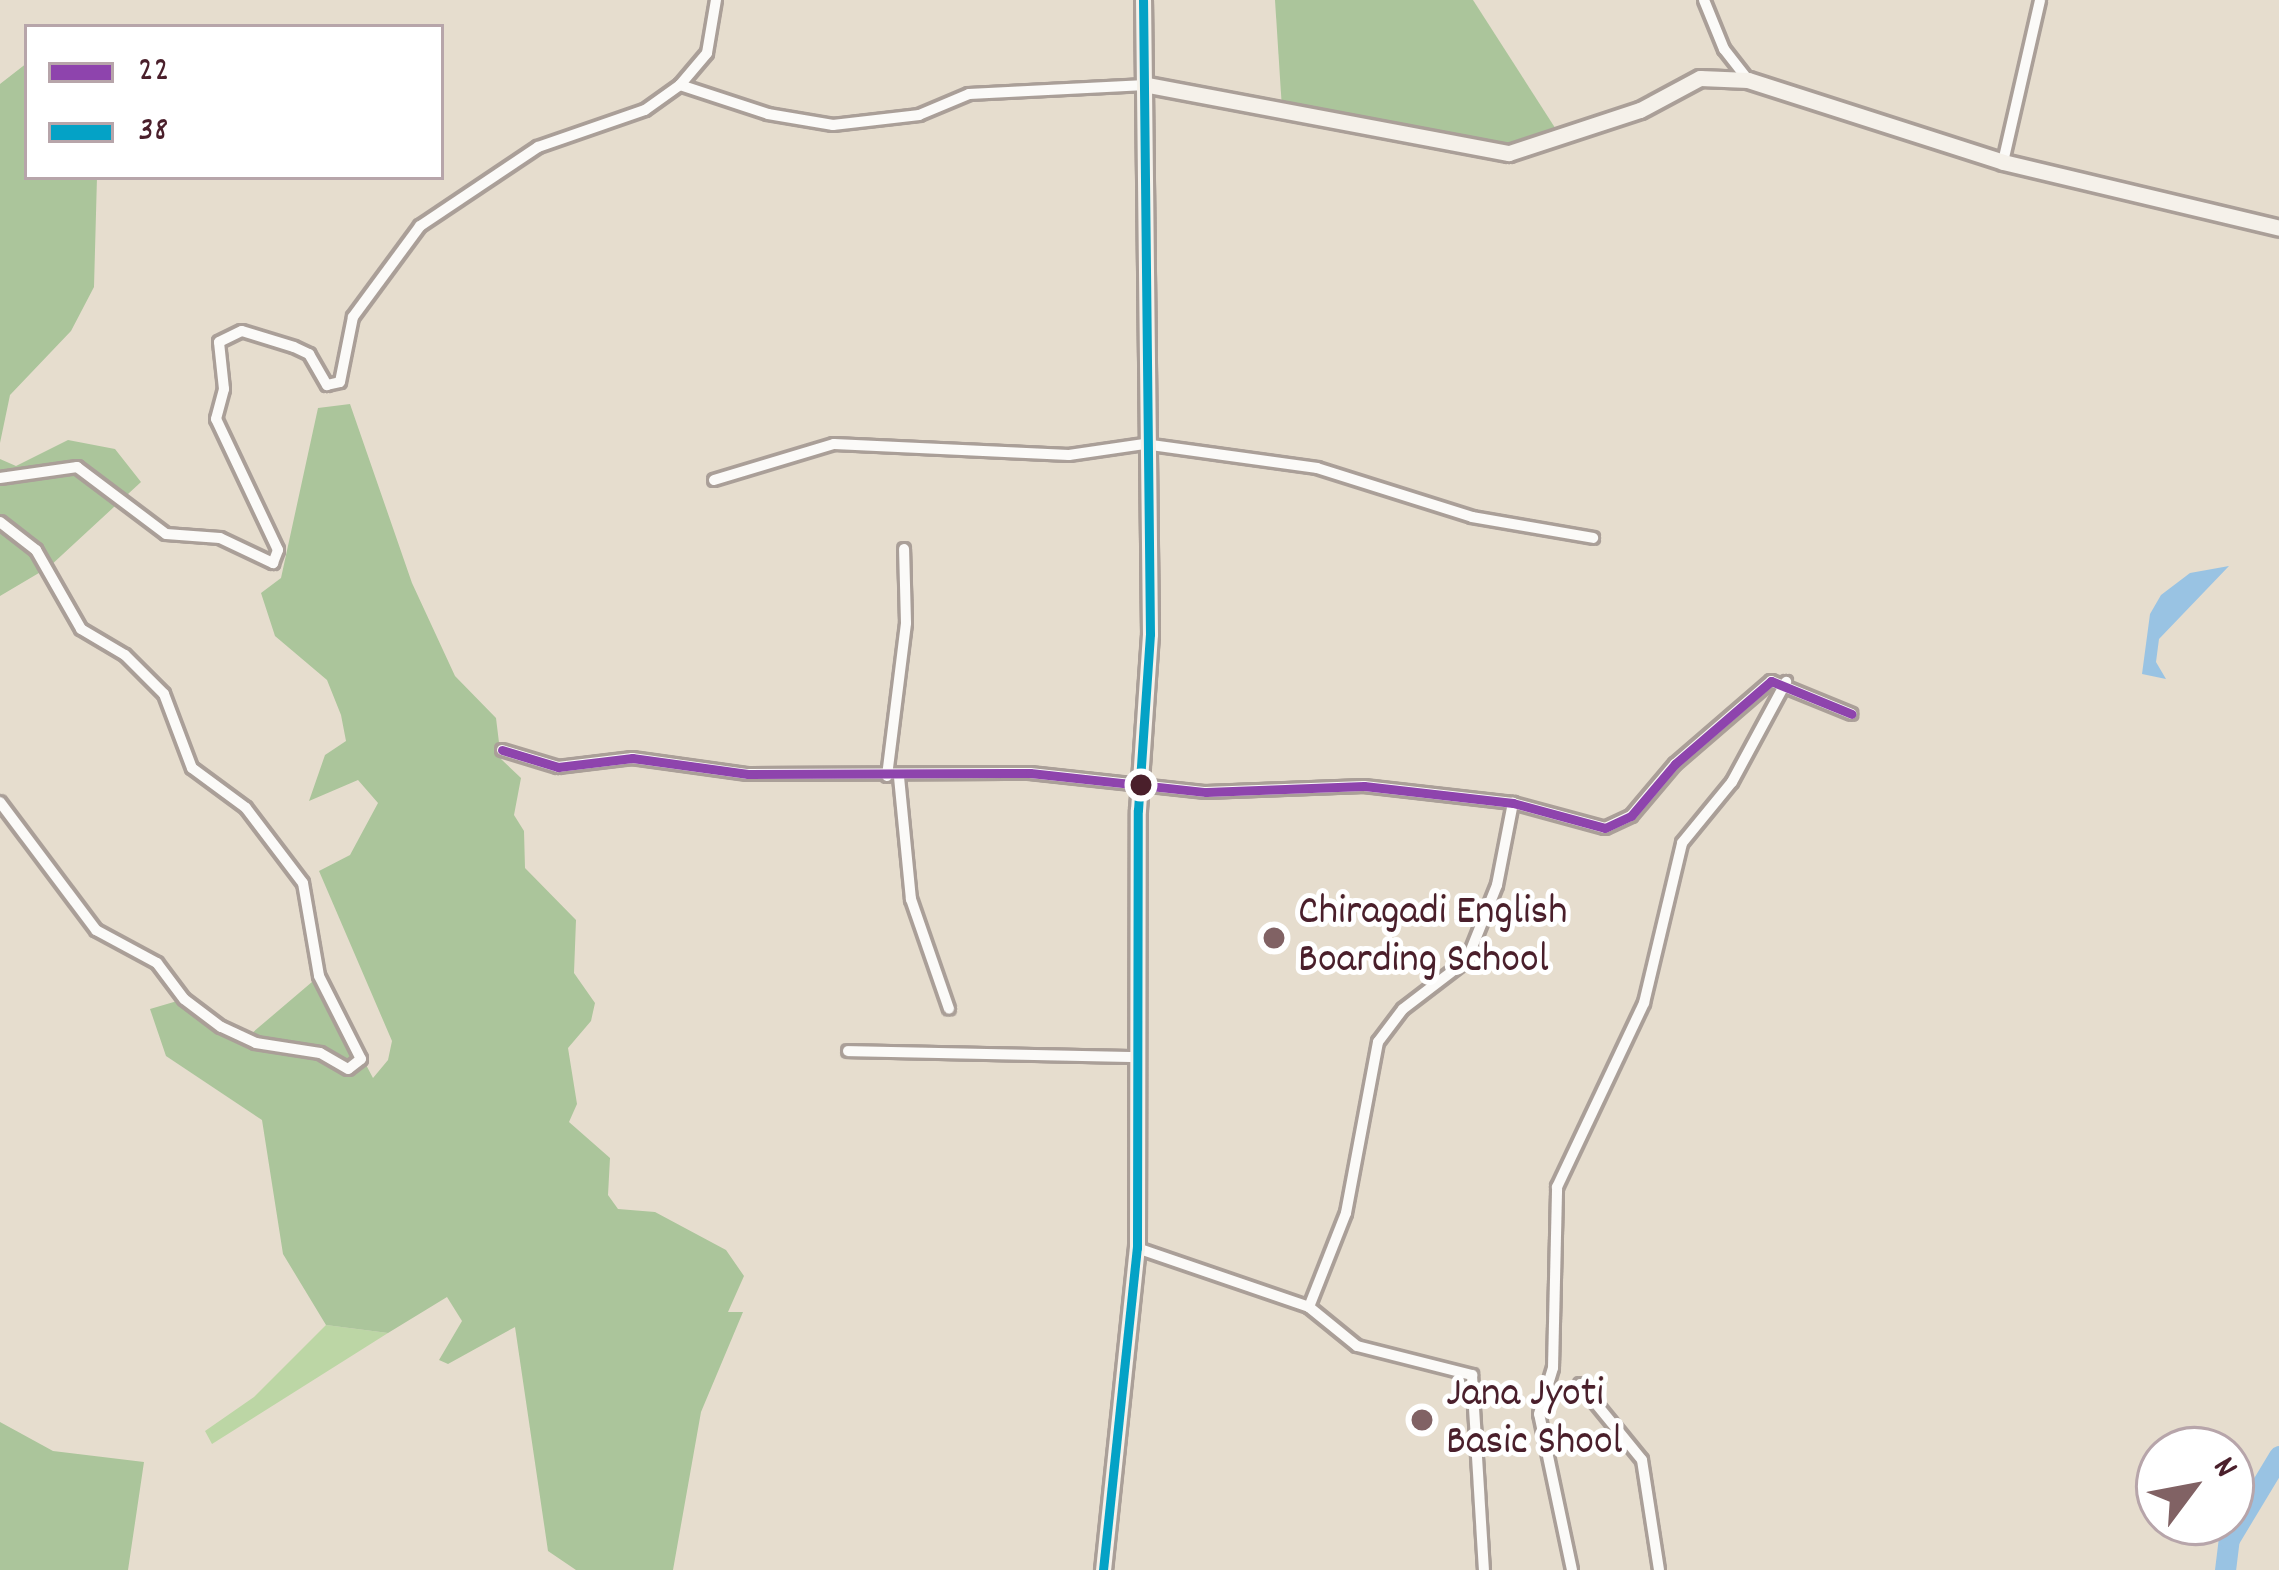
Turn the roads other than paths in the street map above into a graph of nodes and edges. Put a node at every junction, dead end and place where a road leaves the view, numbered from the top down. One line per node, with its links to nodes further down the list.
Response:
1 (716, 0): 6 (street)
2 (1143, 0): 7 (main road)
3 (1704, 0): 5 (street)
4 (2041, 0): 8 (street)
5 (1748, 80): 7 (main road); 8 (main road)
6 (680, 85): 7 (street); 11 (street)
7 (1148, 85): 10 (main road)
8 (2003, 162): 9 (main road)
9 (2279, 228)
10 (1144, 444): 12 (street); 14 (street); 20 (main road)
11 (0, 478)
12 (714, 480)
13 (0, 522): 21 (street)
14 (1593, 538)
15 (904, 549): 19 (street)
16 (1786, 682): 17 (street); 22 (street); 29 (street)
17 (1852, 714)
18 (502, 751): 19 (street)
19 (893, 777): 20 (street); 23 (street)
20 (1141, 785): 22 (street); 25 (main road)
21 (0, 802)
22 (1513, 803): 27 (street)
23 (949, 1009)
24 (848, 1051): 25 (street)
25 (1137, 1057): 26 (main road)
26 (1137, 1248): 27 (street); 30 (main road)
27 (1309, 1307): 31 (street)
28 (1580, 1384): 32 (street)
29 (1567, 1566)
30 (1103, 1570)
31 (1484, 1570)
32 (1659, 1570)

